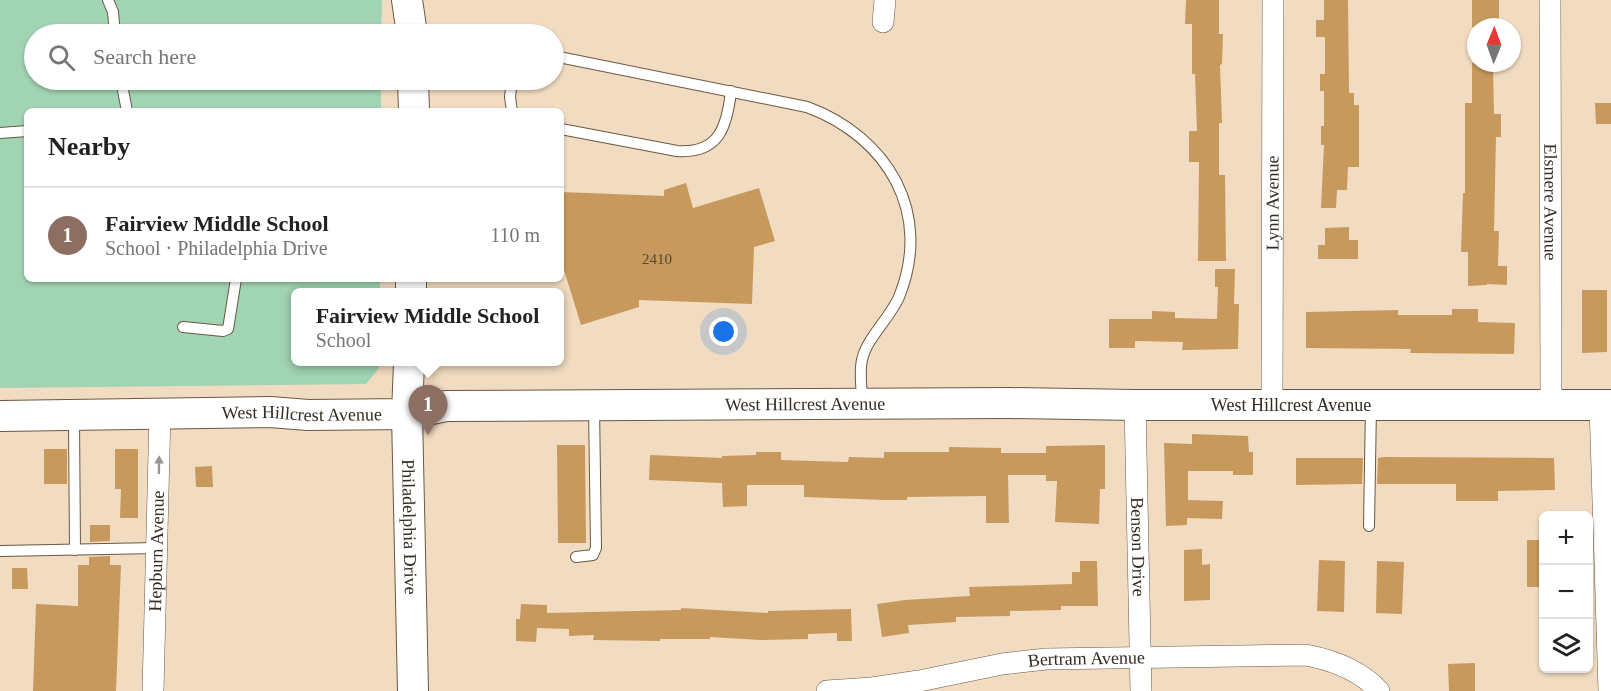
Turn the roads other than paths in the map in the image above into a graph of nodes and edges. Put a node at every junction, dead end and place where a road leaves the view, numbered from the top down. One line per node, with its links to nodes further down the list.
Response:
1 (108, 0): 7 (lane)
2 (407, 0): 8 (street)
3 (885, 0): 6 (street)
4 (1273, 0): 25 (street, Lynn Avenue)
5 (1551, 0): 27 (street, Elsmere Avenue)
6 (883, 22)
7 (114, 24)
8 (411, 24)
9 (564, 58): 13 (lane)
10 (123, 90): 14 (lane)
11 (413, 90): 15 (street)
12 (511, 90): 16 (lane)
13 (732, 91): 17 (lane); 23 (lane)
14 (126, 108)
15 (414, 108)
16 (512, 108)
17 (564, 130)
18 (24, 131): 19 (lane)
19 (0, 133)
20 (236, 282): 21 (lane)
21 (183, 327)
22 (409, 366): 31 (street, Philadelphia Drive)
23 (861, 404): 24 (street, West Hillcrest Avenue); 29 (street, West Hillcrest Avenue)
24 (1135, 405): 25 (street, West Hillcrest Avenue); 39 (street, Benson Drive)
25 (1272, 405): 26 (street, West Hillcrest Avenue)
26 (1371, 405): 27 (street, West Hillcrest Avenue); 34 (lane)
27 (1551, 405): 28 (street, West Hillcrest Avenue)
28 (1606, 405): 40 (street)
29 (594, 406): 31 (street, West Hillcrest Avenue); 38 (lane)
30 (160, 413): 31 (street, West Hillcrest Avenue); 32 (street, West Hillcrest Avenue); 35 (street, Hepburn Avenue, one-way to 30)
31 (407, 414): 42 (street, Philadelphia Drive)
32 (74, 415): 33 (street, West Hillcrest Avenue); 36 (lane)
33 (0, 416)
34 (1370, 526)
35 (157, 549): 36 (lane); 41 (street, Hepburn Avenue)
36 (75, 550): 37 (lane)
37 (0, 551)
38 (576, 557)
39 (1140, 657): 43 (street, Bertram Avenue); 44 (street, Benson Drive); 45 (street, Bertram Avenue)
40 (1610, 657): 46 (street)
41 (153, 691)
42 (413, 691)
43 (826, 691)
44 (1141, 691)
45 (1379, 691)
46 (1609, 691)

